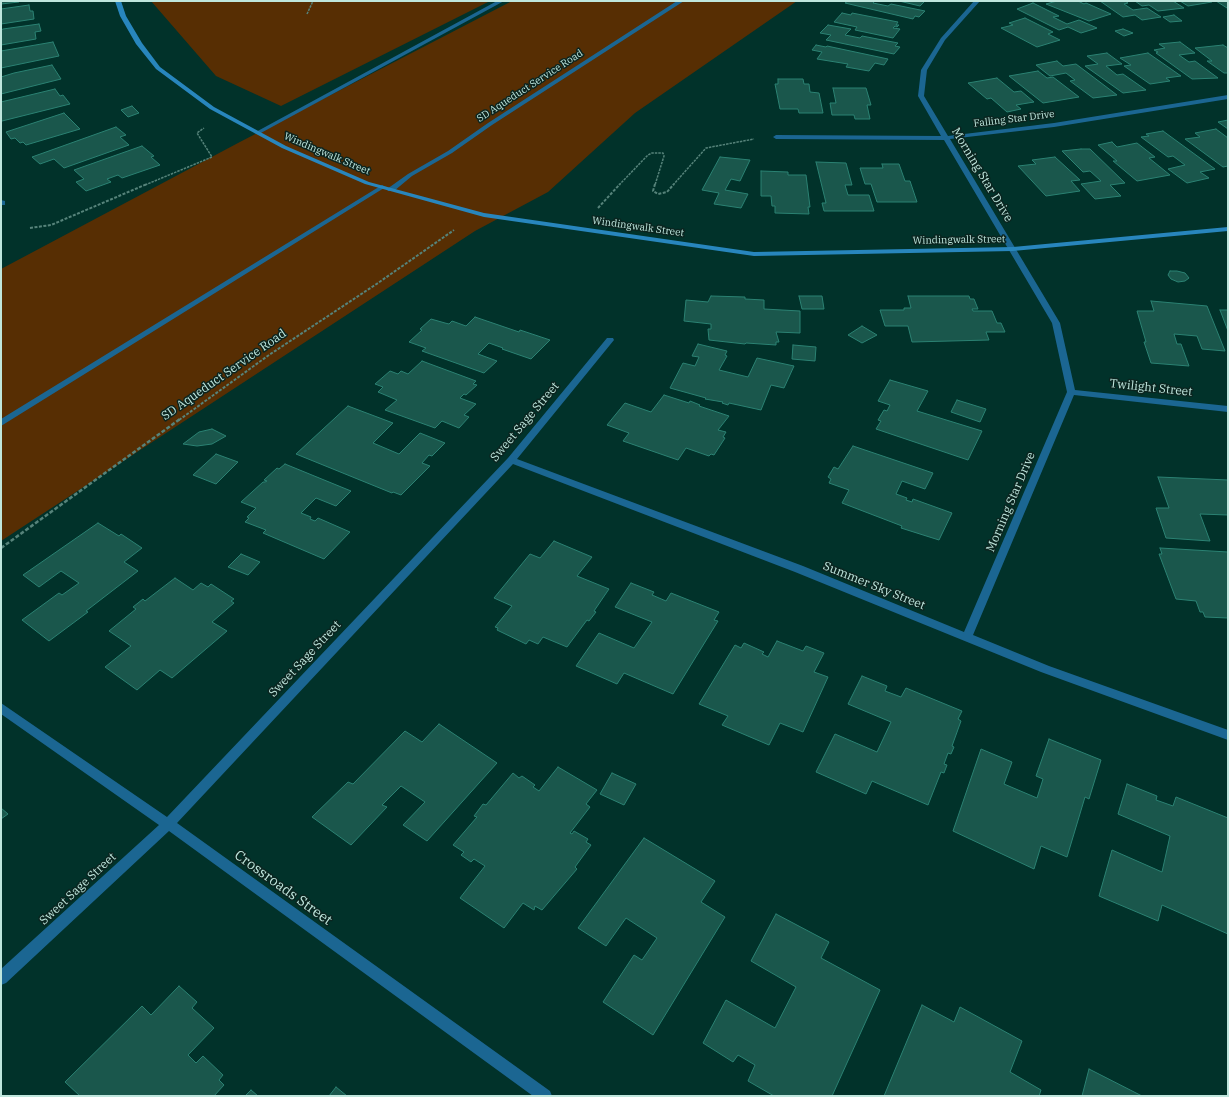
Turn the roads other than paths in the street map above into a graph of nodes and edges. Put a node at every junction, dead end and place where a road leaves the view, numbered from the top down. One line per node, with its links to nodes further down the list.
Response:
1 (118, 1): 6 (street, Windingwalk Street)
2 (501, 1): 6 (street)
3 (681, 1): 10 (street, SD Aqueduct Service Road)
4 (978, 1): 8 (street, Morning Star Drive)
5 (1228, 97): 8 (street, Falling Star Drive)
6 (258, 133): 9 (street, Windingwalk Street)
7 (776, 137): 8 (street, Falling Star Drive)
8 (946, 138): 12 (street, Morning Star Drive)
9 (382, 187): 10 (street, Windingwalk Street); 16 (street)
10 (391, 189): 12 (street, Windingwalk Street)
11 (1228, 229): 12 (street, Windingwalk Street)
12 (1013, 249): 14 (street, Morning Star Drive)
13 (610, 340): 17 (street, Sweet Sage Street)
14 (1071, 392): 15 (street, Twilight Street); 18 (street, Morning Star Drive)
15 (1228, 409)
16 (1, 423)
17 (511, 460): 18 (street, Summer Sky Street); 21 (street, Sweet Sage Street)
18 (968, 637): 20 (street, Summer Sky Street)
19 (1, 708): 21 (street, Crossroads Street)
20 (1228, 736)
21 (168, 824): 22 (street, Sweet Sage Street); 23 (street, Crossroads Street)
22 (1, 978)
23 (545, 1096)

